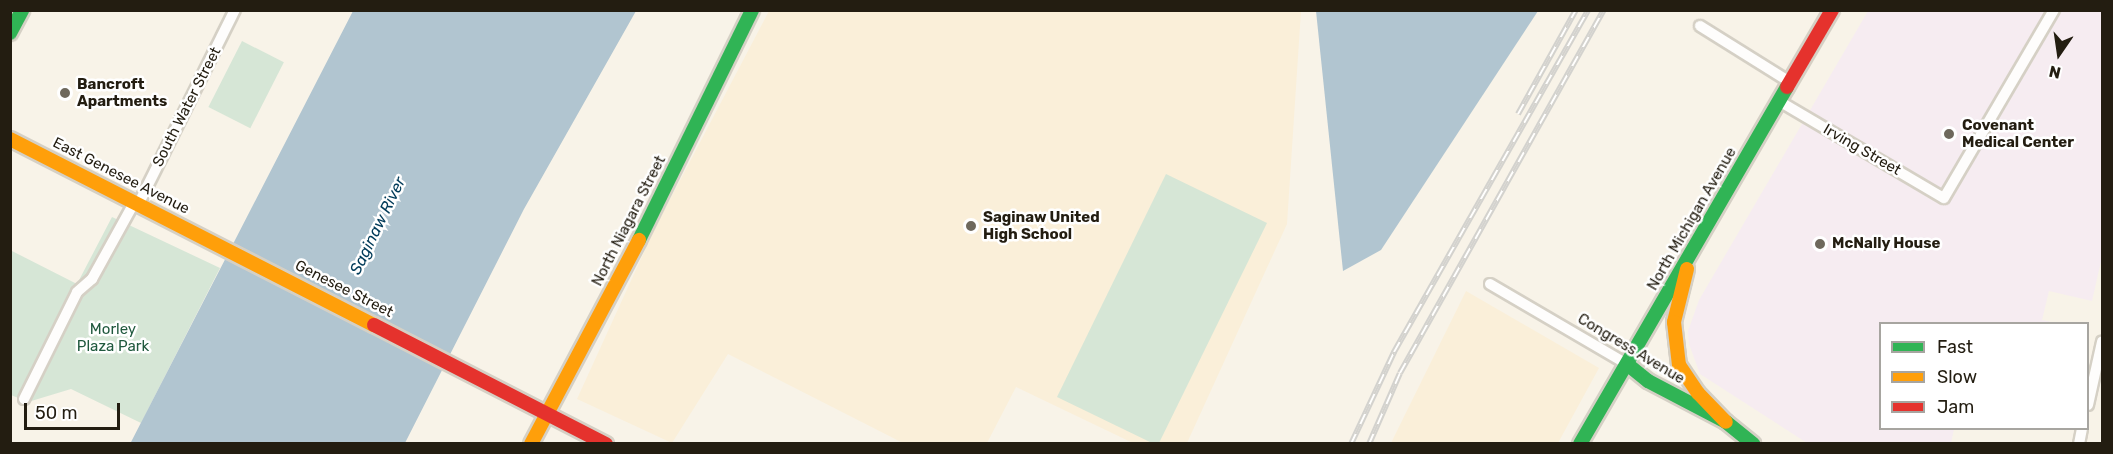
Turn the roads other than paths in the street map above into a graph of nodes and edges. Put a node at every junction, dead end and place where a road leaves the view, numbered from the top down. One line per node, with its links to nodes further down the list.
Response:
1 (22, 10): 7 (main road)
2 (235, 10): 11 (street, South Water Street)
3 (752, 10): 19 (main road, North Niagara Street)
4 (1832, 10): 8 (main road, North Michigan Avenue)
5 (2054, 10): 9 (street, Irving Street)
6 (1700, 26): 8 (street)
7 (10, 33)
8 (1790, 82): 9 (main road, North Michigan Avenue)
9 (1779, 101): 13 (main road, North Michigan Avenue)
10 (10, 139): 11 (main road, East Genesee Avenue)
11 (137, 202): 12 (main road, East Genesee Avenue); 17 (street, South Water Street)
12 (216, 244): 19 (main road, Genesee Street)
13 (1691, 253): 16 (main road, North Michigan Avenue); 20 (main road)
14 (1490, 284): 16 (street, Congress Avenue)
15 (2103, 342): 18 (street)
16 (1627, 364): 20 (main road, Congress Avenue); 23 (main road, North Michigan Avenue)
17 (24, 399)
18 (2089, 401)
19 (547, 413): 21 (main road, North Niagara Street); 22 (main road, Genesee Street)
20 (1726, 422): 24 (main road, Congress Avenue)
21 (531, 444)
22 (606, 444)
23 (1580, 444)
24 (1753, 444)

